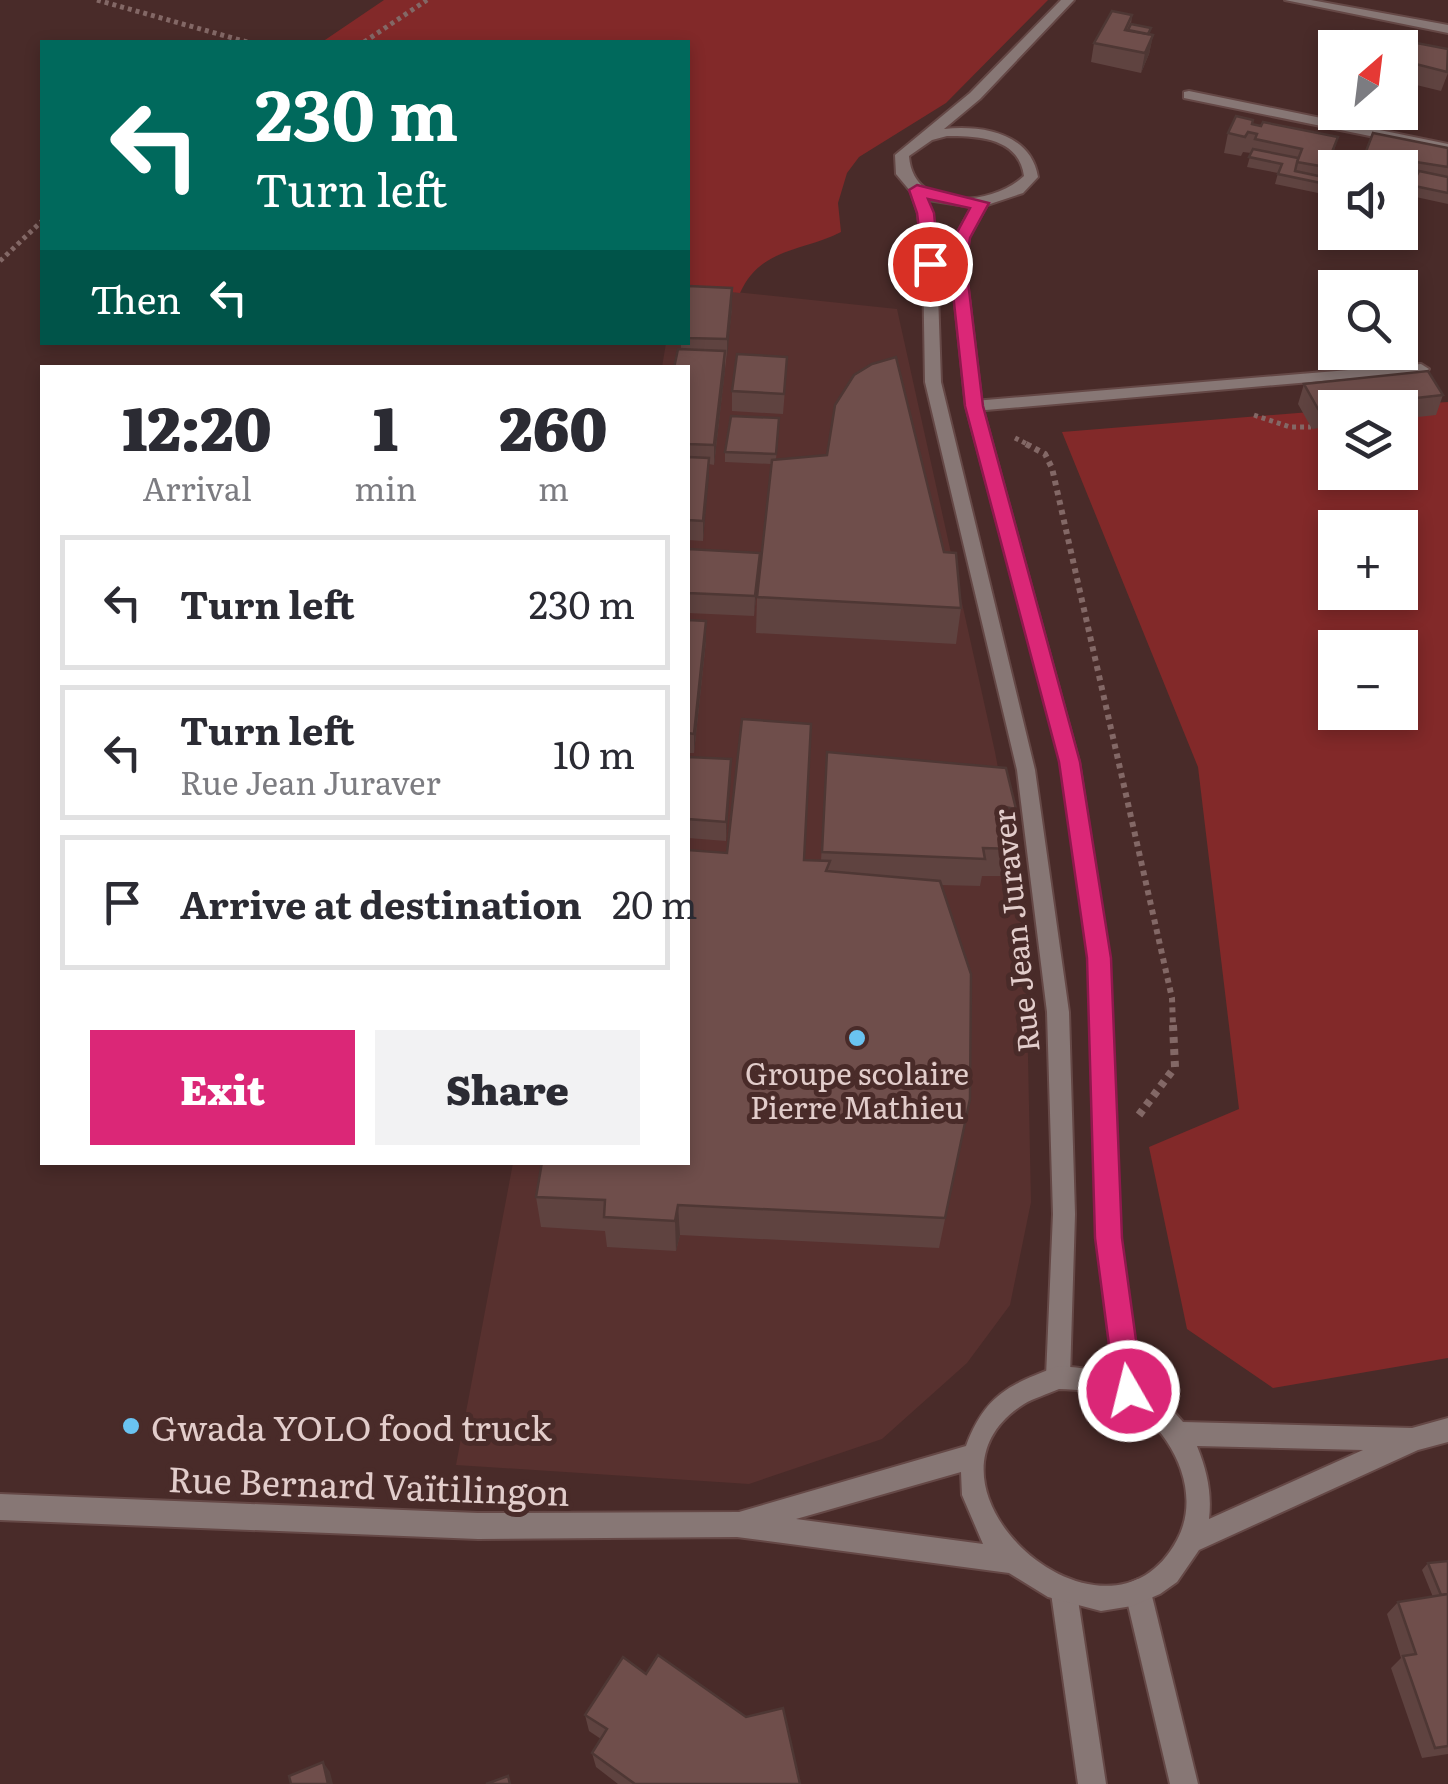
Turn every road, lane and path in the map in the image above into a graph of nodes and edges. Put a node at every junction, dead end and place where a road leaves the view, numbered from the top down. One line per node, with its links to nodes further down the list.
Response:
1 (96, 0): 6 (path)
2 (427, 0): 7 (path)
3 (1068, 0): 9 (street)
4 (1291, 0): 5 (street)
5 (1448, 29)
6 (239, 40)
7 (367, 40)
8 (1189, 95): 12 (street)
9 (975, 96): 10 (street); 11 (street)
10 (927, 136): 11 (street); 13 (street, Rue Jean Juraver)
11 (991, 136): 14 (street)
12 (1448, 148)
13 (917, 190): 14 (street); 19 (street, Rue Jean Juraver)
14 (981, 203): 18 (street)
15 (40, 223): 16 (path)
16 (0, 261)
17 (1420, 369): 18 (street)
18 (974, 406): 20 (street)
19 (1058, 1377): 20 (street); 24 (street)
20 (1129, 1391): 22 (street)
21 (1448, 1430): 23 (street)
22 (1178, 1434): 23 (street); 27 (street)
23 (1414, 1439): 27 (street)
24 (973, 1456): 26 (street); 28 (street)
25 (0, 1507): 26 (street, Rue Bernard Vaïtilingon)
26 (737, 1524): 28 (street)
27 (1192, 1540): 29 (street)
28 (1008, 1560): 30 (street)
29 (1138, 1592): 30 (street); 32 (street)
30 (1064, 1593): 31 (street)
31 (1092, 1784)
32 (1184, 1784)

